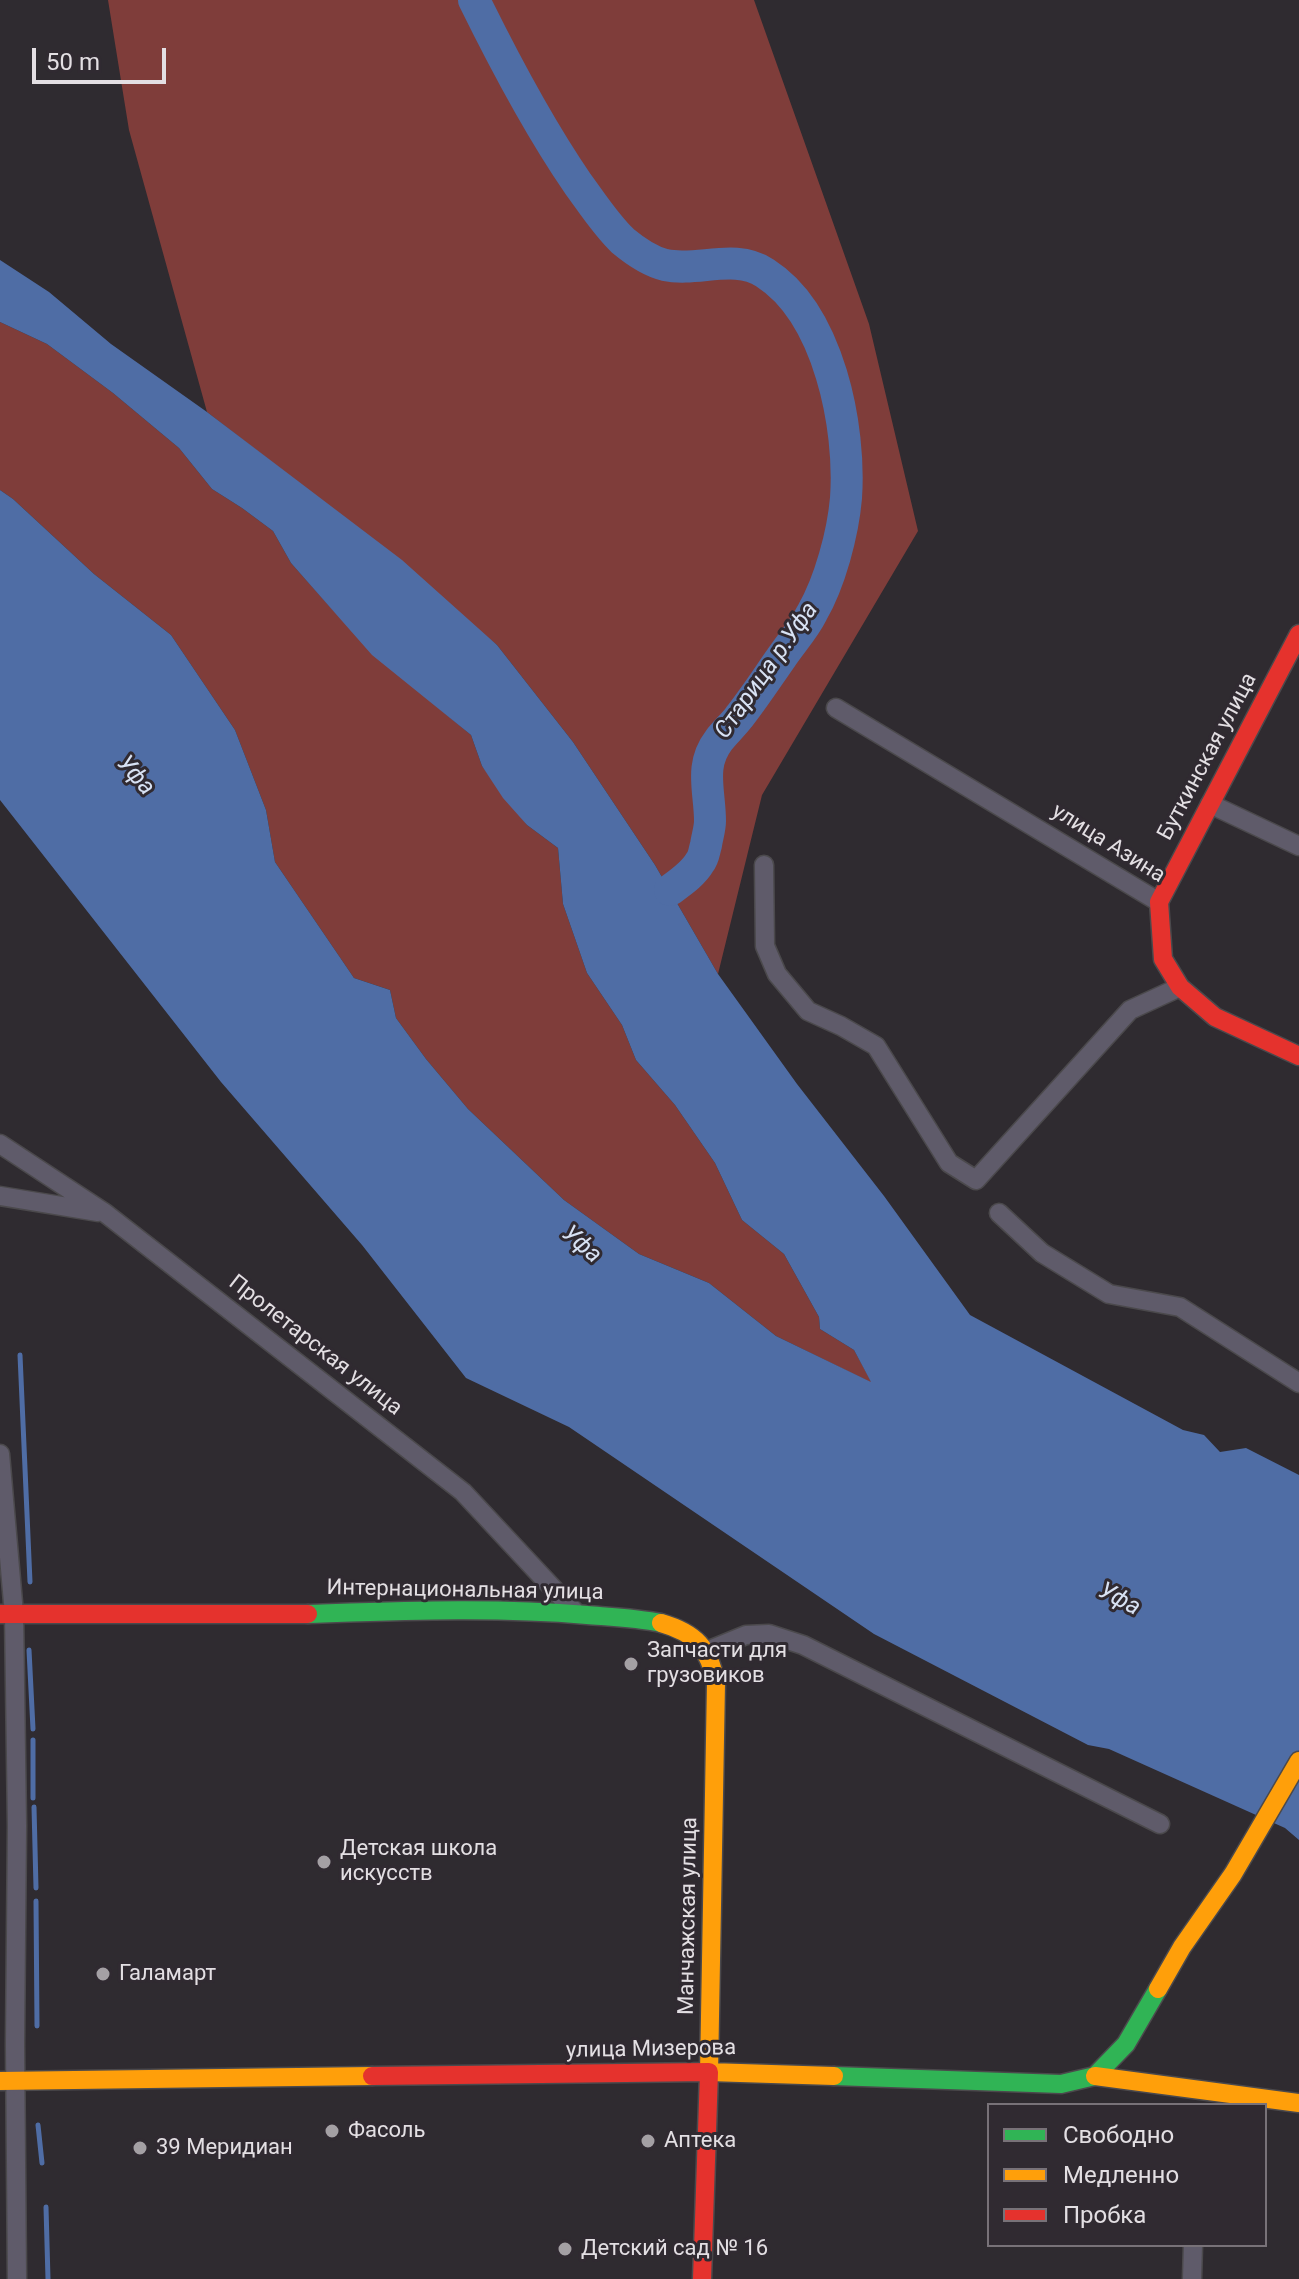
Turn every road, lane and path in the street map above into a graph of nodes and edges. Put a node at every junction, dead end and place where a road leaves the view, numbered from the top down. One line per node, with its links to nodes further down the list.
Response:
1 (1299, 634): 3 (main road, Буткинская улица)
2 (836, 708): 6 (street, улица Азина)
3 (1210, 804): 4 (street); 6 (main road, Буткинская улица)
4 (1299, 846)
5 (764, 865): 7 (street)
6 (1159, 902): 7 (main road, улица Азина)
7 (1180, 987): 8 (main road, улица Азина)
8 (1299, 1056)
9 (0, 1144): 11 (street, Пролетарская улица)
10 (0, 1196): 11 (street)
11 (105, 1213): 15 (street, Пролетарская улица)
12 (999, 1213): 13 (street)
13 (1299, 1383)
14 (0, 1454): 16 (street)
15 (576, 1613): 16 (main road, Интернациональная улица); 17 (main road, Интернациональная улица)
16 (7, 1614): 22 (street)
17 (707, 1651): 19 (street); 20 (main road, Манчажская улица)
18 (1299, 1761): 21 (main road)
19 (1160, 1824)
20 (709, 2072): 21 (main road, улица Мизерова); 22 (main road, улица Мизерова); 27 (main road, Манчажская улица)
21 (1095, 2076): 23 (main road, улица Мизерова)
22 (8, 2081): 26 (street)
23 (1197, 2097): 24 (main road, улица Мизерова)
24 (1299, 2103)
25 (1193, 2247): 28 (street)
26 (17, 2279)
27 (702, 2279)
28 (1192, 2279)

